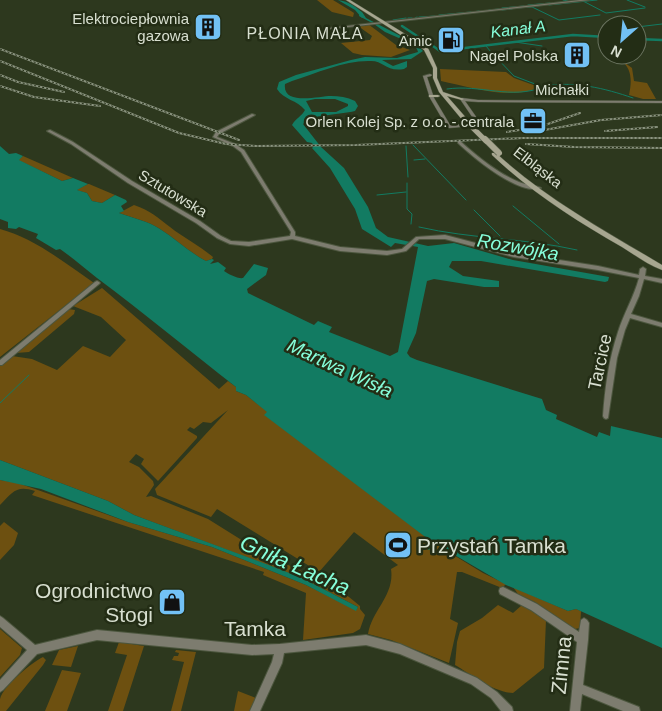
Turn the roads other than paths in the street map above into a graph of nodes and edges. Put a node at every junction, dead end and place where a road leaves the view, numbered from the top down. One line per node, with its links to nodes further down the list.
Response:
1 (348, 0): 3 (main road, Elbląska)
2 (588, 0): 3 (street)
3 (383, 21): 4 (street); 5 (main road, Elbląska)
4 (330, 28)
5 (432, 61): 6 (main road, Elbląska); 8 (main road, Elbląska)
6 (428, 76): 7 (street, Elbląska); 8 (main road, Elbląska)
7 (431, 96): 8 (main road); 9 (street, Elbląska)
8 (442, 96): 9 (main road); 14 (main road, Elbląska, bridge)
9 (462, 99): 10 (street, Michałki)
10 (662, 102)
11 (253, 115): 15 (street)
12 (49, 132): 15 (street, Sztutowska)
13 (459, 142): 14 (street, Elbląska)
14 (536, 188): 17 (main road, Elbląska); 18 (main road, Elbląska)
15 (292, 237): 16 (street, Sztutowska)
16 (413, 242): 21 (street, Sztutowska)
17 (649, 260): 19 (main road, Elbląska); 20 (street)
18 (662, 263)
19 (662, 268)
20 (643, 269): 21 (street, Sztutowska); 22 (street, Tarcice)
21 (628, 274): 22 (street, Sztutowska)
22 (642, 277): 23 (street, Sztutowska); 25 (street, Tarcice)
23 (660, 280)
24 (97, 283): 27 (street)
25 (627, 315): 26 (street, Tarcice); 28 (street, Tarcice)
26 (662, 325)
27 (0, 363)
28 (606, 416)
29 (503, 591): 32 (street)
30 (0, 621): 34 (street)
31 (584, 623): 32 (street, Zimna)
32 (583, 640): 36 (street, Zimna)
33 (280, 649): 34 (street, Tamka); 37 (street, Tamka); 38 (street)
34 (34, 650): 35 (street)
35 (0, 687)
36 (578, 688): 39 (street, Zimna); 40 (street)
37 (507, 709)
38 (255, 711)
39 (576, 711)
40 (635, 711)

